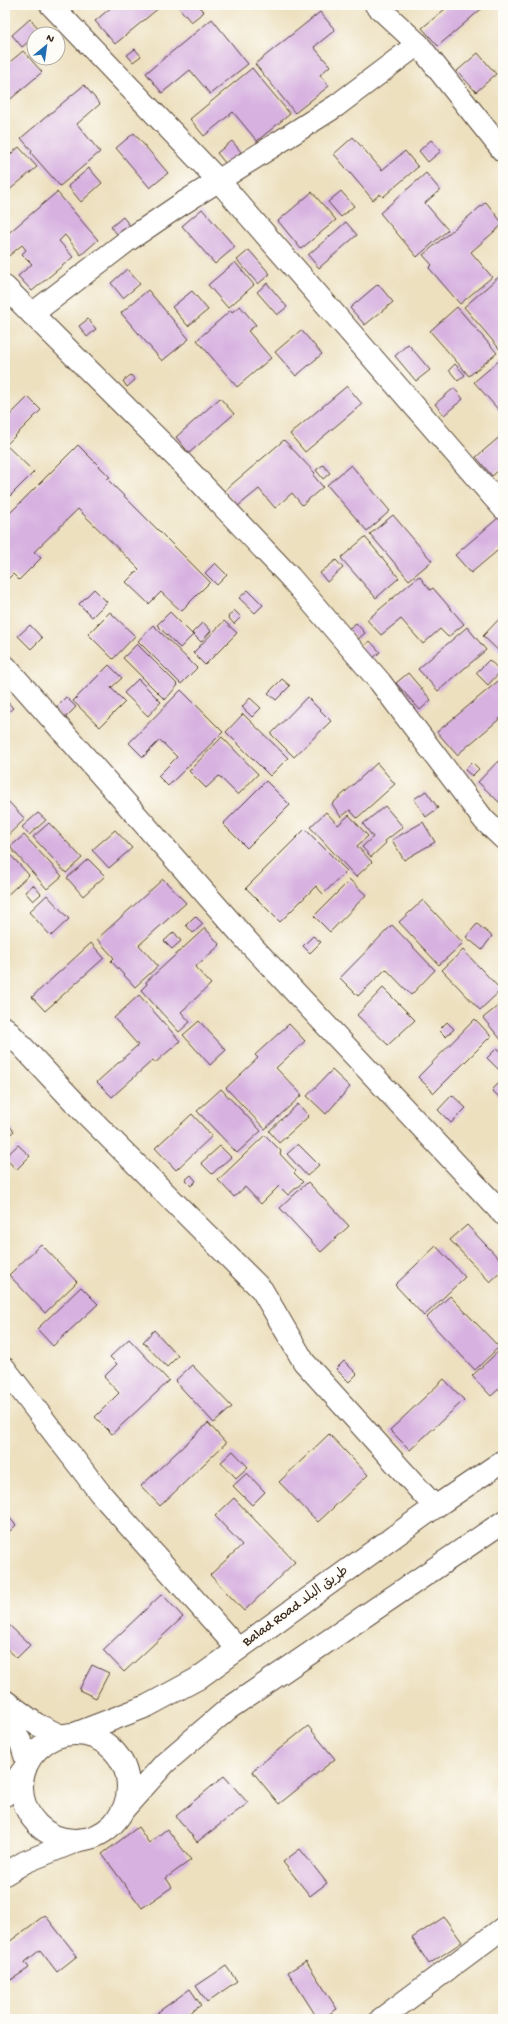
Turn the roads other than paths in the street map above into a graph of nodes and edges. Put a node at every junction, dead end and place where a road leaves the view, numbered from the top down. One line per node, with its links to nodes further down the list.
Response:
1 (51, 5): 5 (main road)
2 (376, 5): 3 (main road)
3 (418, 44): 4 (main road); 5 (main road)
4 (503, 151)
5 (218, 180): 7 (main road); 8 (main road)
6 (5, 287): 7 (main road)
7 (32, 314): 10 (main road)
8 (503, 508)
9 (5, 666): 12 (main road)
10 (503, 838)
11 (5, 1028): 15 (main road)
12 (503, 1214)
13 (5, 1369): 17 (main road)
14 (503, 1461): 15 (main road, Balad Road طريق البلد)
15 (435, 1507): 17 (main road, Balad Road طريق البلد)
16 (503, 1522): 23 (main road)
17 (238, 1649): 20 (main road, Balad Road طريق البلد)
18 (5, 1702): 20 (main road)
19 (5, 1712): 21 (main road)
20 (68, 1734): 21 (main road); 23 (main road)
21 (25, 1766): 22 (main road); 24 (main road)
22 (5, 1795)
23 (123, 1810): 24 (main road)
24 (79, 1840): 25 (main road)
25 (5, 1874)
26 (503, 1928): 27 (main road)
27 (381, 2019)

